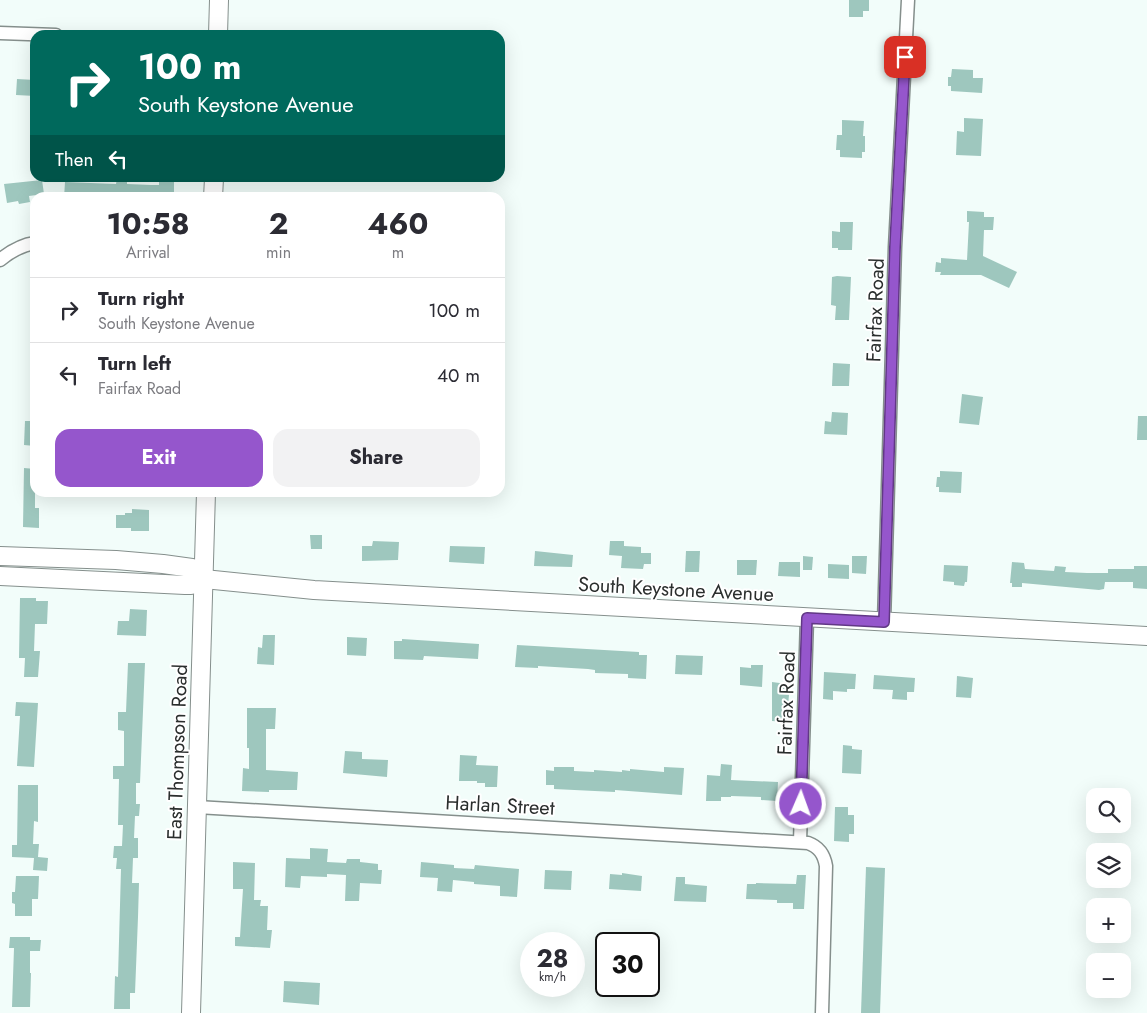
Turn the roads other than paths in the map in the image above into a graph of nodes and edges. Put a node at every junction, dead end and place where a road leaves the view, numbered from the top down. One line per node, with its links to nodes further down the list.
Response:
1 (219, 0): 3 (main road)
2 (908, 0): 13 (street, Fairfax Road)
3 (218, 30)
4 (0, 33): 5 (street)
5 (30, 34)
6 (30, 244): 7 (street)
7 (0, 260)
8 (206, 497): 11 (main road, East Thompson Road)
9 (0, 556): 11 (main road, South Keystone Avenue)
10 (0, 576): 11 (main road, South Keystone Avenue)
11 (204, 579): 12 (main road, South Keystone Avenue); 15 (main road, East Thompson Road)
12 (807, 618): 13 (main road, South Keystone Avenue); 16 (street, Fairfax Road)
13 (884, 622): 14 (main road, South Keystone Avenue)
14 (1147, 636)
15 (197, 806): 16 (street, Harlan Street); 17 (main road, East Thompson Road)
16 (800, 842): 18 (street)
17 (191, 1013)
18 (822, 1013)

